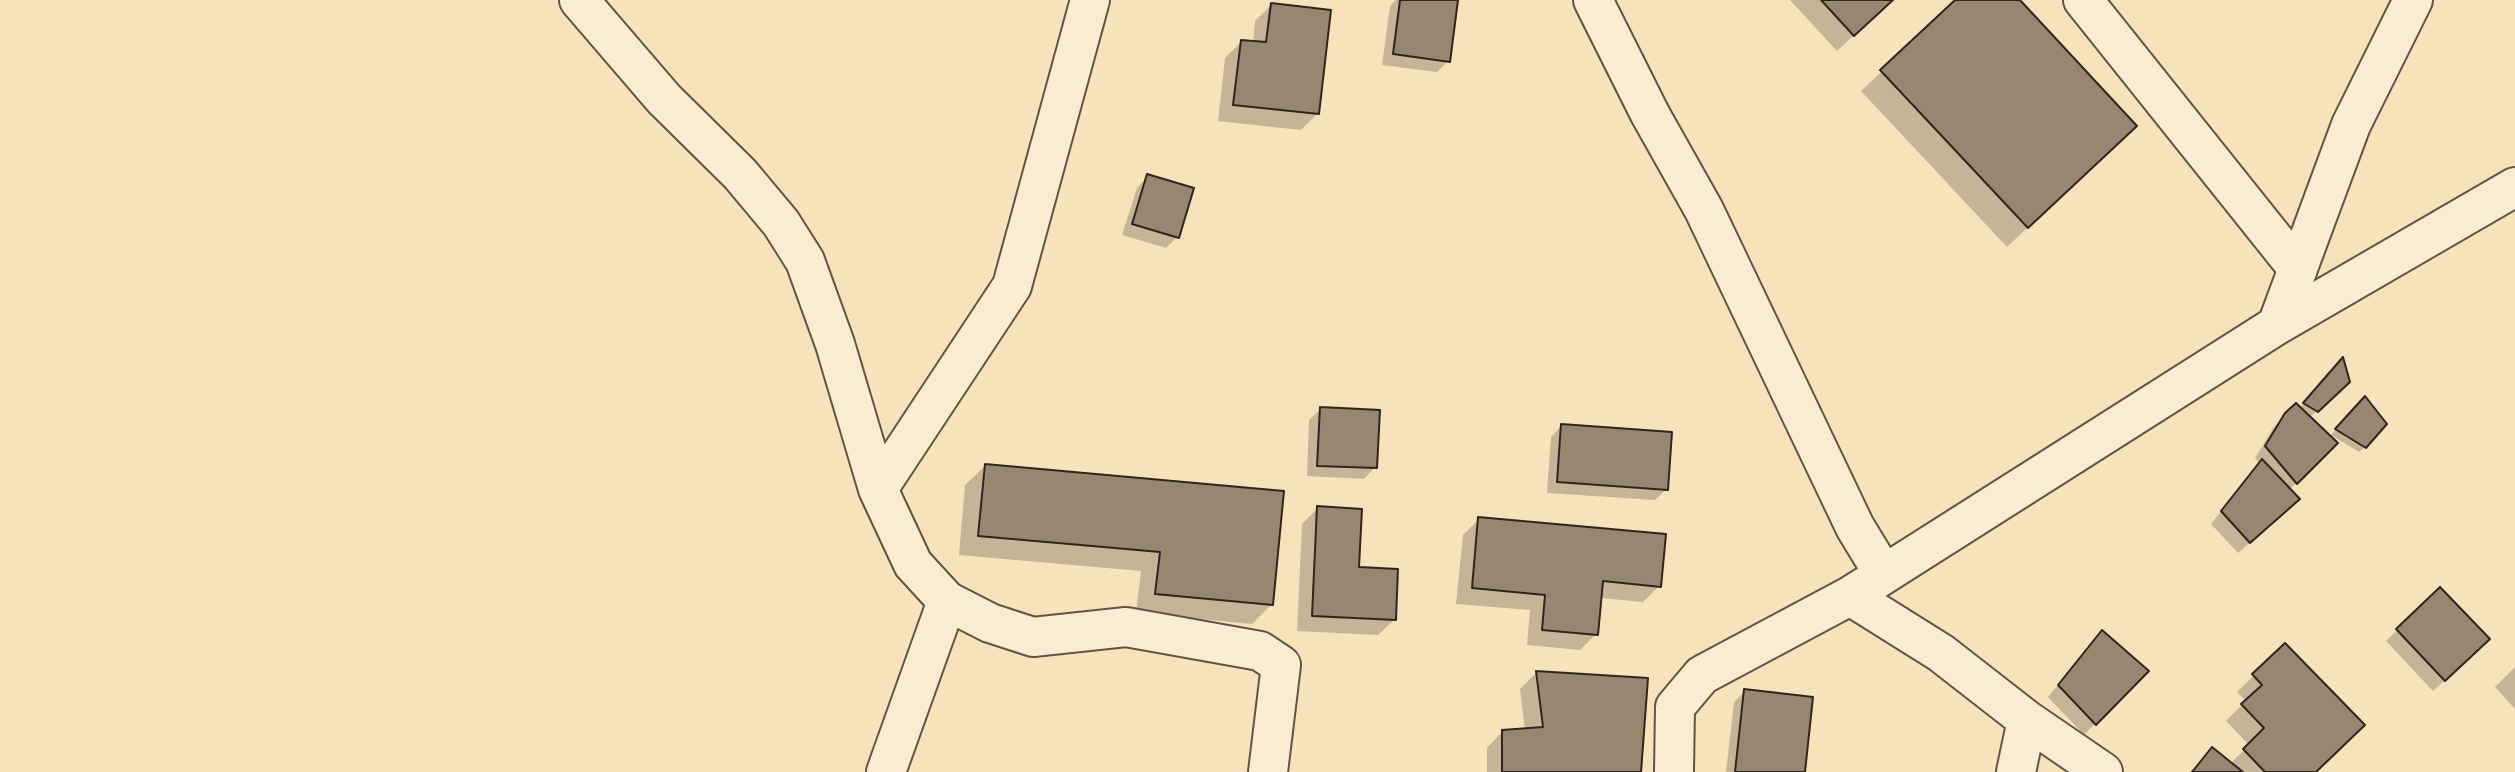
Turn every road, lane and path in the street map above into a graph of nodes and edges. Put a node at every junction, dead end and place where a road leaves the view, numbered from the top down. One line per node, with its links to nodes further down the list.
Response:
1 (579, 0): 9 (street)
2 (1090, 0): 9 (street)
3 (1593, 0): 10 (street)
4 (2083, 0): 7 (street)
5 (2413, 0): 7 (street)
6 (2515, 187): 8 (street)
7 (2298, 269): 8 (street)
8 (2277, 325): 10 (street)
9 (878, 489): 12 (street)
10 (1883, 573): 11 (street)
11 (1850, 596): 13 (street); 16 (street)
12 (947, 601): 14 (street); 15 (street)
13 (2027, 720): 17 (street); 18 (street)
14 (886, 772)
15 (1268, 772)
16 (1674, 772)
17 (2016, 772)
18 (2103, 772)

